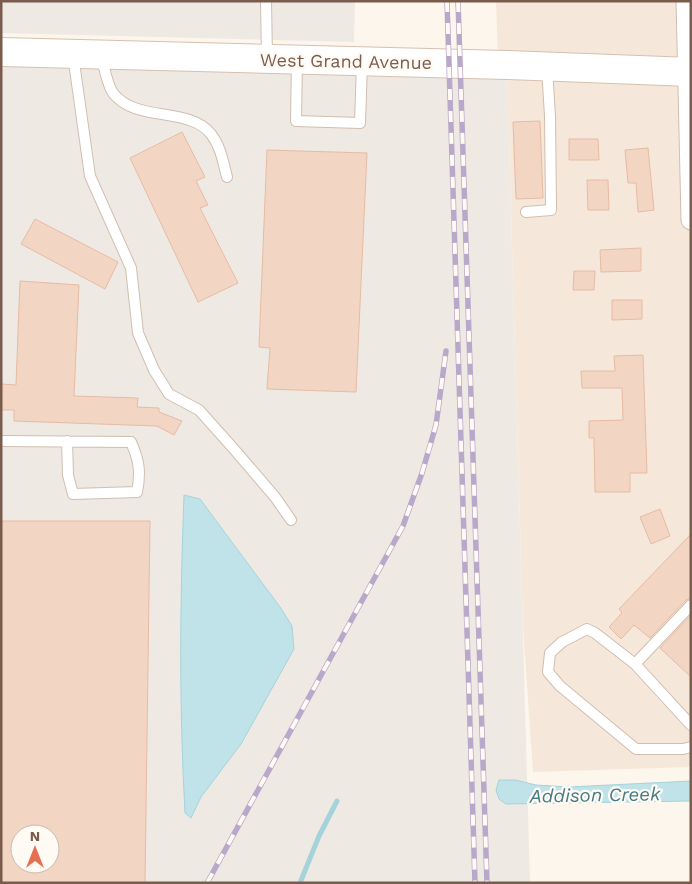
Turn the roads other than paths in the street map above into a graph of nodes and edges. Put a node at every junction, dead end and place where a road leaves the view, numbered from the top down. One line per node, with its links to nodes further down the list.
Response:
1 (266, 1): 6 (lane)
2 (686, 1): 10 (street)
3 (1, 52): 4 (main road, West Grand Avenue)
4 (73, 54): 5 (main road, West Grand Avenue); 16 (lane)
5 (101, 55): 6 (main road, West Grand Avenue); 11 (lane)
6 (267, 59): 7 (main road, West Grand Avenue)
7 (297, 60): 8 (main road, West Grand Avenue); 8 (lane)
8 (362, 62): 9 (main road, West Grand Avenue)
9 (547, 67): 10 (main road, West Grand Avenue); 12 (lane)
10 (689, 72): 13 (street)
11 (227, 177)
12 (526, 212)
13 (691, 220)
14 (1, 441): 15 (lane)
15 (67, 441): 15 (lane)
16 (291, 520)
17 (691, 605): 18 (lane)
18 (635, 664): 19 (lane); 20 (lane)
19 (691, 725)
20 (691, 746)

